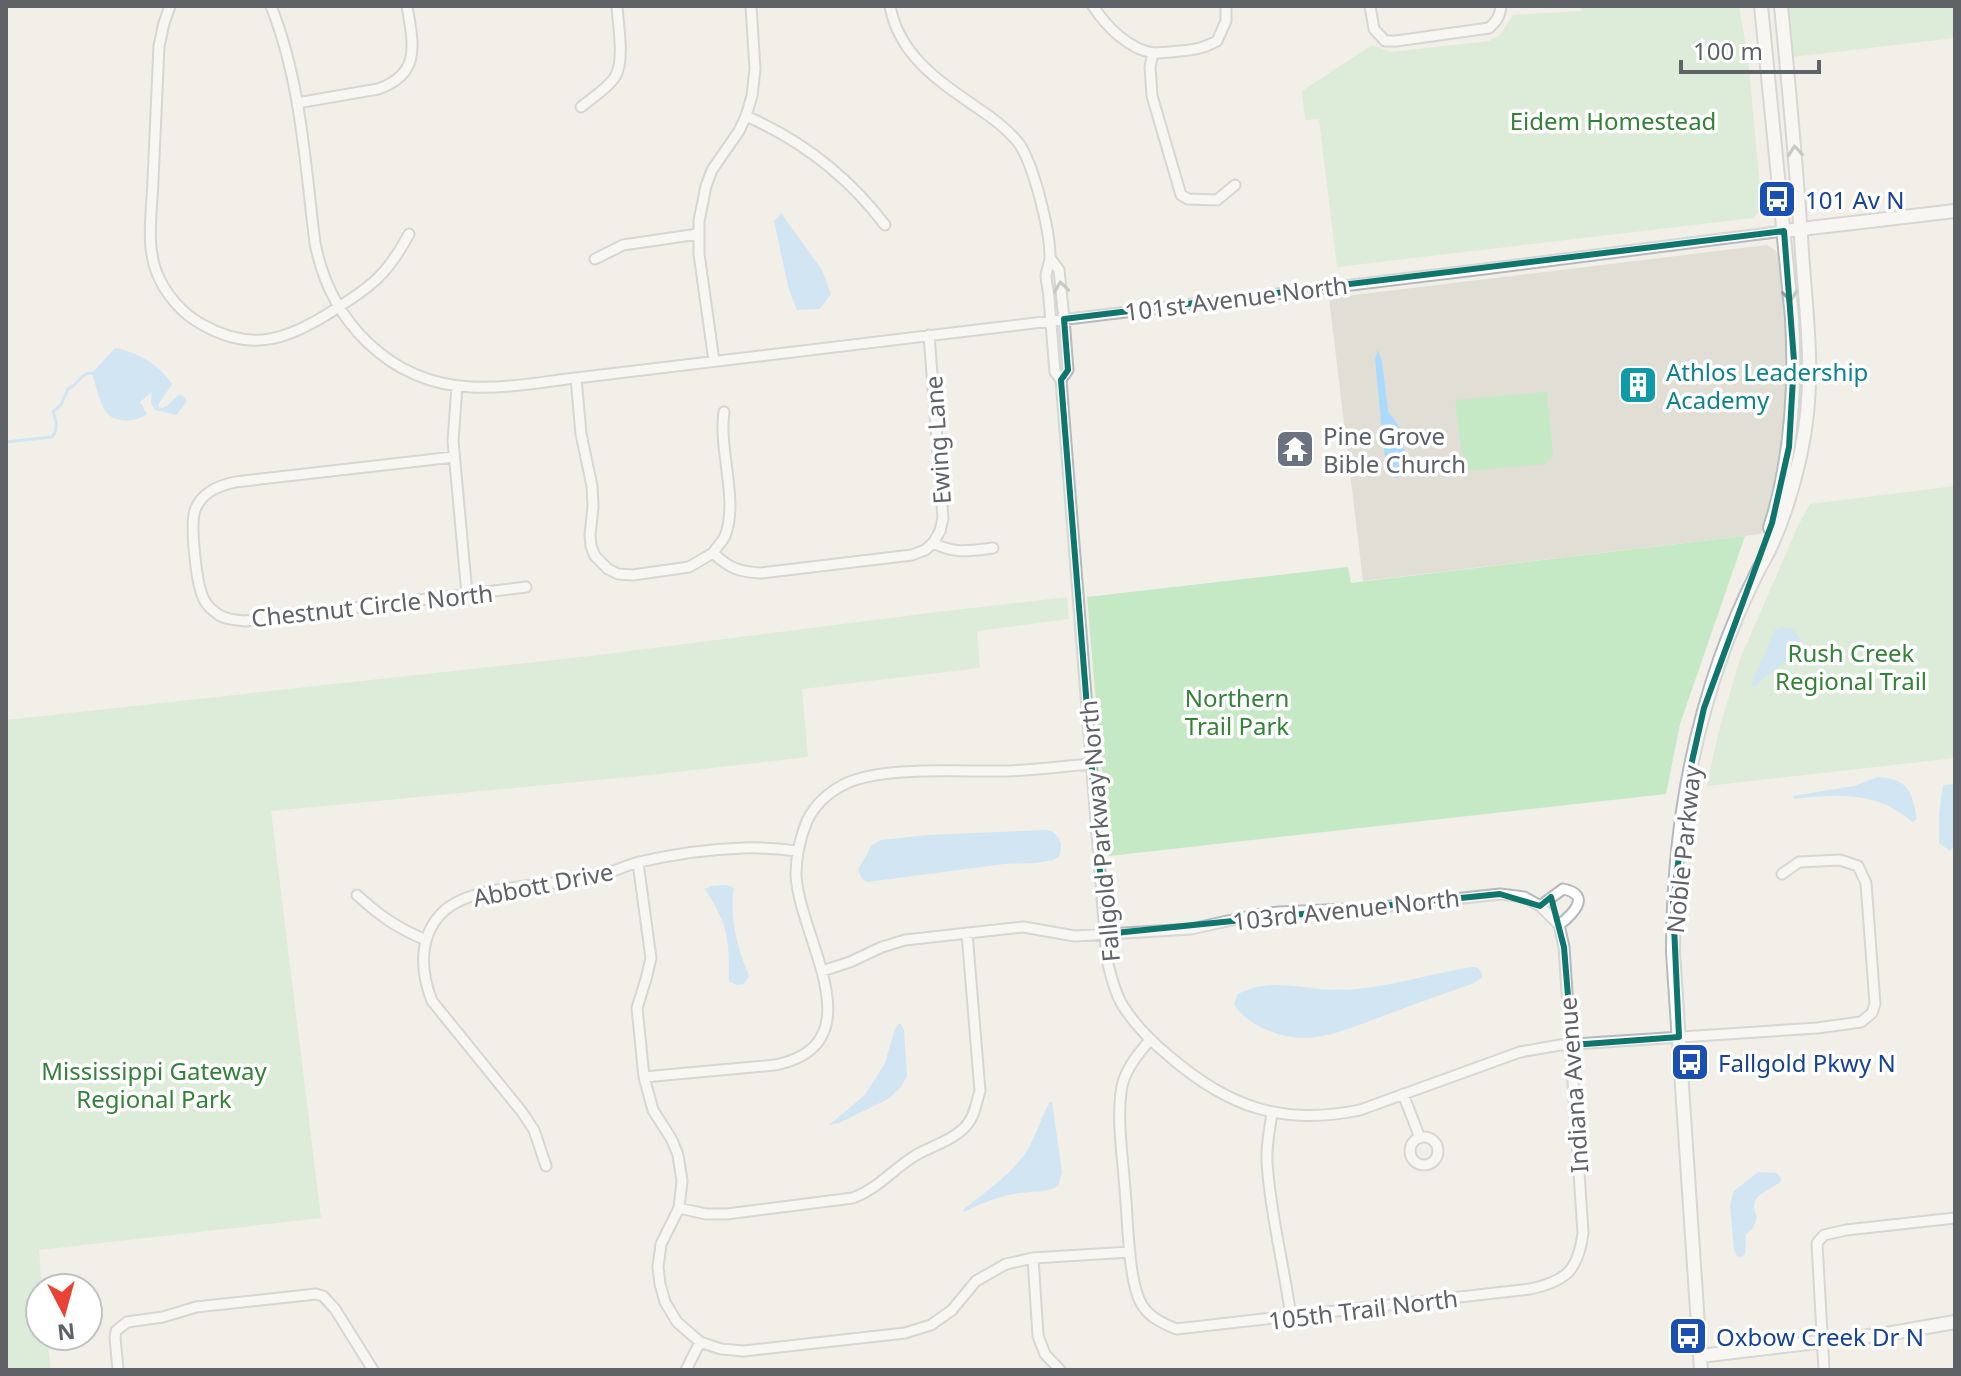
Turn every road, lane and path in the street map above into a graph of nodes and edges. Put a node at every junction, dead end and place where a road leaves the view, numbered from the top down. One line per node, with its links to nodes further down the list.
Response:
1 (170, 6): 26 (street)
2 (271, 6): 14 (street, 101st Avenue North)
3 (407, 6): 14 (street)
4 (617, 6): 15 (street)
5 (751, 6): 16 (street)
6 (890, 6): 24 (street)
7 (1093, 6): 13 (street)
8 (1226, 6): 13 (street)
9 (1370, 6): 10 (street)
10 (1501, 6)
11 (1761, 6): 21 (main road, Noble Parkway)
12 (1781, 6): 20 (main road, Noble Parkway, one-way to 12)
13 (1153, 53): 17 (street)
14 (297, 103): 26 (street, 101st Avenue North)
15 (581, 107)
16 (746, 116): 19 (street); 23 (street)
17 (1235, 185)
18 (1955, 211): 20 (main road, 101st Avenue North)
19 (885, 225)
20 (1801, 229): 21 (main road, 101st Avenue North); 39 (main road, Noble Parkway)
21 (1784, 231): 27 (street, 101st Avenue North); 39 (main road, Noble Parkway, one-way to 39)
22 (409, 234): 26 (street)
23 (698, 234): 25 (street); 30 (street)
24 (1050, 258): 27 (street, Fallgold Parkway North, one-way to 24); 28 (street, Fallgold Parkway North)
25 (595, 259)
26 (339, 307): 33 (street, 101st Avenue North)
27 (1064, 319): 28 (street, 101st Avenue North); 32 (street, Fallgold Parkway North)
28 (1051, 321): 29 (street, 101st Avenue North); 32 (street, Fallgold Parkway North)
29 (929, 335): 30 (street, 101st Avenue North); 36 (street, Ewing Lane)
30 (714, 361): 31 (street, 101st Avenue North)
31 (576, 378): 33 (street, 101st Avenue North); 38 (street)
32 (1061, 380): 42 (street, Fallgold Parkway North)
33 (457, 386): 35 (street)
34 (724, 412): 38 (street)
35 (454, 457): 41 (street); 41 (street, Chestnut Circle North)
36 (933, 543): 37 (street); 38 (street)
37 (993, 548)
38 (713, 553)
39 (1755, 577): 53 (main road, Noble Parkway)
40 (526, 587): 41 (street, Chestnut Circle North)
41 (467, 594)
42 (1092, 764): 43 (street); 50 (street, Fallgold Parkway North)
43 (798, 851): 44 (street, Abbott Drive); 52 (street)
44 (638, 863): 51 (street, Abbott Drive); 56 (street)
45 (1782, 874): 53 (street, Fallgold Parkway North)
46 (357, 895): 51 (street)
47 (1540, 906): 48 (street); 48 (street); 50 (street, 103rd Avenue North)
48 (1559, 925): 55 (street, Indiana Avenue)
49 (967, 933): 50 (street, 103rd Avenue North); 52 (street, 103rd Avenue North); 61 (street)
50 (1105, 934): 54 (street, Fallgold Parkway North)
51 (426, 940): 60 (street)
52 (822, 971): 56 (street)
53 (1679, 1037): 55 (street, Fallgold Parkway North); 70 (main road, Noble Parkway)
54 (1150, 1040): 58 (street, Fallgold Parkway North); 63 (street)
55 (1572, 1045): 57 (street, Fallgold Parkway North); 65 (street, Indiana Avenue)
56 (644, 1077): 61 (street)
57 (1403, 1094): 58 (street, Fallgold Parkway North); 59 (street)
58 (1272, 1112): 66 (street)
59 (1420, 1138)
60 (546, 1166)
61 (679, 1208): 68 (street)
62 (1955, 1218): 69 (street)
63 (1130, 1252): 64 (street); 66 (street, 105th Trail North)
64 (1033, 1258): 68 (street); 74 (street)
65 (1572, 1270): 66 (street, 105th Trail North)
66 (1291, 1317)
67 (1955, 1322): 69 (main road)
68 (700, 1342): 73 (street)
69 (1823, 1342): 70 (main road); 76 (street)
70 (1700, 1356): 75 (main road, Noble Parkway)
71 (118, 1370): 72 (street)
72 (373, 1370)
73 (686, 1370)
74 (1060, 1370)
75 (1701, 1370)
76 (1824, 1370)

